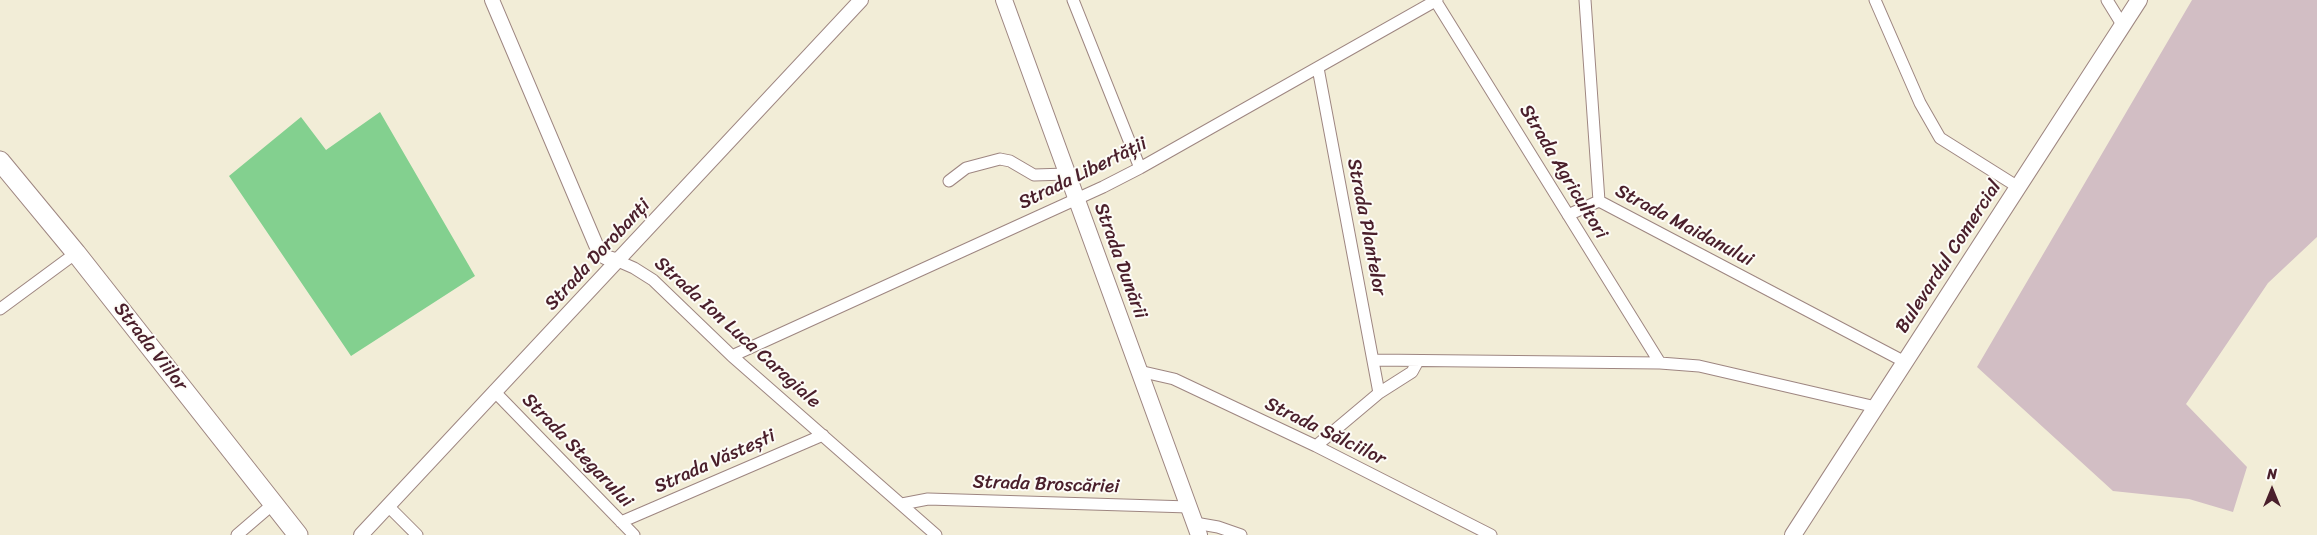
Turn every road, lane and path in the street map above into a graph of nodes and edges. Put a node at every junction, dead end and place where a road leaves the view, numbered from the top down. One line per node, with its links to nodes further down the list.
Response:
1 (492, 0): 21 (street, Strada Ion Luca Caragiale)
2 (861, 0): 21 (street, Strada Dorobanți)
3 (1004, 0): 14 (main road, Strada Dunării)
4 (1073, 0): 13 (street)
5 (1436, 0): 11 (street, Strada Libertății); 19 (street, Strada Agricultori)
6 (1585, 0): 18 (street, Strada Maidanului)
7 (1875, 0): 16 (street)
8 (2107, 0): 10 (street)
9 (2139, 0): 10 (main road, Bulevardul Comercial)
10 (2122, 26): 16 (main road, Bulevardul Comercial)
11 (1318, 68): 13 (street, Strada Libertății); 24 (street, Strada Plantelor)
12 (0, 161): 20 (highway, Strada Viilor)
13 (1140, 168): 17 (street, Strada Libertății)
14 (1067, 174): 15 (street); 17 (main road, Strada Dunării)
15 (949, 181)
16 (2018, 188): 26 (main road, Bulevardul Comercial)
17 (1077, 200): 23 (street, Strada Libertății); 28 (main road, Strada Dunării)
18 (1599, 201): 19 (street); 26 (street, Strada Maidanului)
19 (1568, 215): 27 (street, Strada Agricultori)
20 (76, 253): 22 (street); 34 (highway, Strada Viilor)
21 (618, 261): 23 (street, Strada Ion Luca Caragiale); 29 (street, Strada Dorobanți)
22 (0, 309)
23 (732, 356): 32 (street, Strada Ion Luca Caragiale)
24 (1374, 360): 25 (street); 30 (street, Strada Plantelor)
25 (1418, 361): 27 (street); 30 (street)
26 (1905, 362): 31 (main road, Bulevardul Comercial)
27 (1660, 363): 31 (street)
28 (1139, 371): 33 (street, Strada Sălciilor); 37 (main road, Strada Dunării)
29 (494, 390): 36 (street, Strada Dorobanți); 38 (street, Strada Stegarului)
30 (1379, 393): 33 (street)
31 (1876, 406): 48 (main road, Bulevardul Comercial)
32 (823, 434): 35 (street, Strada Ion Luca Caragiale); 38 (street, Strada Văstești)
33 (1316, 446): 47 (street, Strada Sălciilor)
34 (273, 504): 40 (street); 41 (highway, Strada Viilor)
35 (902, 504): 37 (street, Strada Broscăriei); 45 (street, Strada Ion Luca Caragiale)
36 (388, 506): 42 (street, Strada Dorobanți); 43 (street)
37 (1189, 507): 39 (main road, Strada Dunării)
38 (621, 522): 44 (street, Strada Stegarului)
39 (1197, 529): 46 (street)
40 (237, 535)
41 (298, 535)
42 (361, 535)
43 (417, 535)
44 (634, 535)
45 (936, 535)
46 (1241, 535)
47 (1491, 535)
48 (1793, 535)

